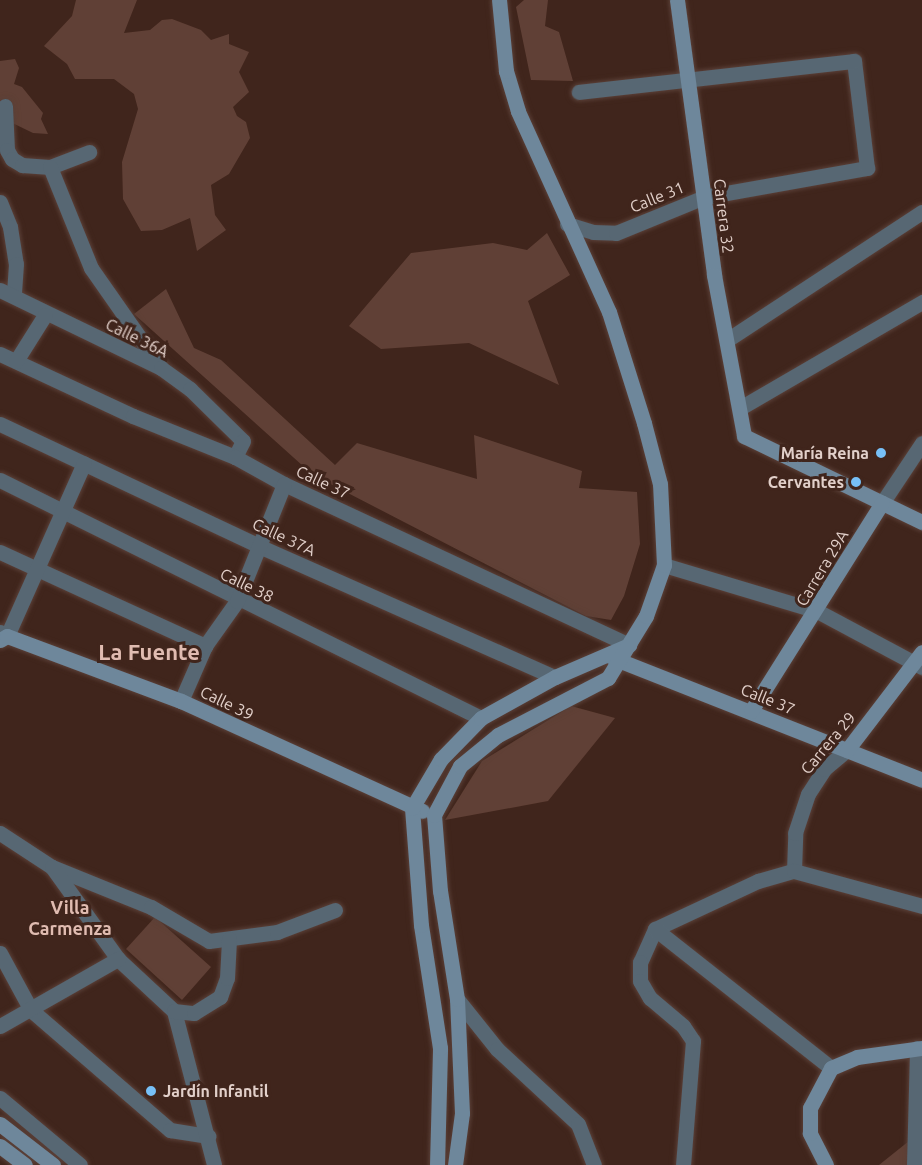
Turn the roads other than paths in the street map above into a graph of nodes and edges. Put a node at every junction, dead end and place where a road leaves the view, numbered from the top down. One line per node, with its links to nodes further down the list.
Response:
1 (499, 0): 11 (main road)
2 (677, 0): 3 (main road, Carrera 32)
3 (687, 78): 4 (street); 8 (main road, Carrera 32); 8 (street, Calle 31)
4 (579, 92)
5 (4, 106): 7 (street)
6 (89, 152): 7 (street)
7 (50, 168): 20 (street)
8 (704, 197): 11 (street, Calle 31); 17 (main road, Carrera 32)
9 (0, 202): 12 (street)
10 (922, 212): 17 (street)
11 (567, 224): 33 (main road)
12 (5, 226): 14 (street)
13 (0, 290): 14 (street, Calle 36A)
14 (14, 296): 16 (street, Calle 36A)
15 (922, 302): 21 (street)
16 (45, 315): 19 (street); 20 (street, Calle 36A)
17 (727, 340): 21 (main road, Carrera 32)
18 (0, 354): 19 (street, Calle 37)
19 (16, 360): 24 (street, Calle 37)
20 (160, 368): 24 (street, Calle 36A)
21 (740, 408): 28 (main road, Carrera 32)
22 (0, 424): 25 (street, Calle 37A)
23 (922, 443): 28 (street, Carrera 29A)
24 (235, 457): 27 (street, Calle 37)
25 (84, 463): 29 (street); 31 (street, Calle 37A)
26 (0, 480): 29 (street, Calle 38)
27 (284, 484): 31 (street); 38 (street, Calle 37)
28 (882, 503): 30 (main road); 36 (main road, Carrera 29A)
29 (62, 511): 34 (street); 35 (street, Calle 38)
30 (922, 522)
31 (261, 547): 35 (street); 43 (street, Calle 37A)
32 (0, 552): 34 (street)
33 (664, 565): 36 (street); 38 (main road)
34 (36, 571): 37 (street); 39 (street)
35 (237, 601): 39 (street); 46 (street, Calle 38)
36 (816, 611): 42 (street); 45 (main road, Carrera 29A)
37 (2, 636): 44 (main road, Calle 39)
38 (629, 645): 40 (main road); 41 (main road)
39 (205, 646): 44 (street)
40 (599, 657): 41 (main road, Calle 37); 43 (main road)
41 (621, 659): 45 (main road, Calle 37); 50 (main road)
42 (920, 661): 47 (main road, Carrera 29)
43 (555, 677): 46 (main road)
44 (181, 701): 49 (main road, Calle 39)
45 (751, 711): 47 (main road, Calle 37)
46 (481, 718): 49 (main road)
47 (847, 750): 48 (main road, Calle 37); 53 (street, Carrera 29)
48 (922, 780)
49 (412, 808): 50 (main road, Calle 39); 75 (main road)
50 (434, 815): 60 (main road)
51 (2, 837): 52 (street)
52 (52, 867): 57 (street); 59 (street)
53 (794, 871): 54 (street); 56 (street)
54 (922, 906)
55 (335, 910): 57 (street)
56 (655, 929): 65 (street); 78 (street)
57 (229, 939): 62 (street)
58 (0, 953): 61 (street)
59 (118, 959): 61 (street); 62 (street)
60 (457, 999): 76 (main road); 77 (street)
61 (31, 1010): 63 (street); 69 (street)
62 (174, 1011): 69 (street)
63 (0, 1026)
64 (920, 1048): 65 (main road); 68 (street)
65 (831, 1068): 79 (main road)
66 (0, 1098): 73 (street)
67 (0, 1124): 72 (main road)
68 (918, 1124): 80 (street)
69 (209, 1136): 74 (street)
70 (0, 1146): 71 (main road)
71 (25, 1165)
72 (53, 1165)
73 (81, 1165)
74 (213, 1165)
75 (437, 1165)
76 (455, 1165)
77 (594, 1165)
78 (683, 1165)
79 (826, 1165)
80 (914, 1165)

